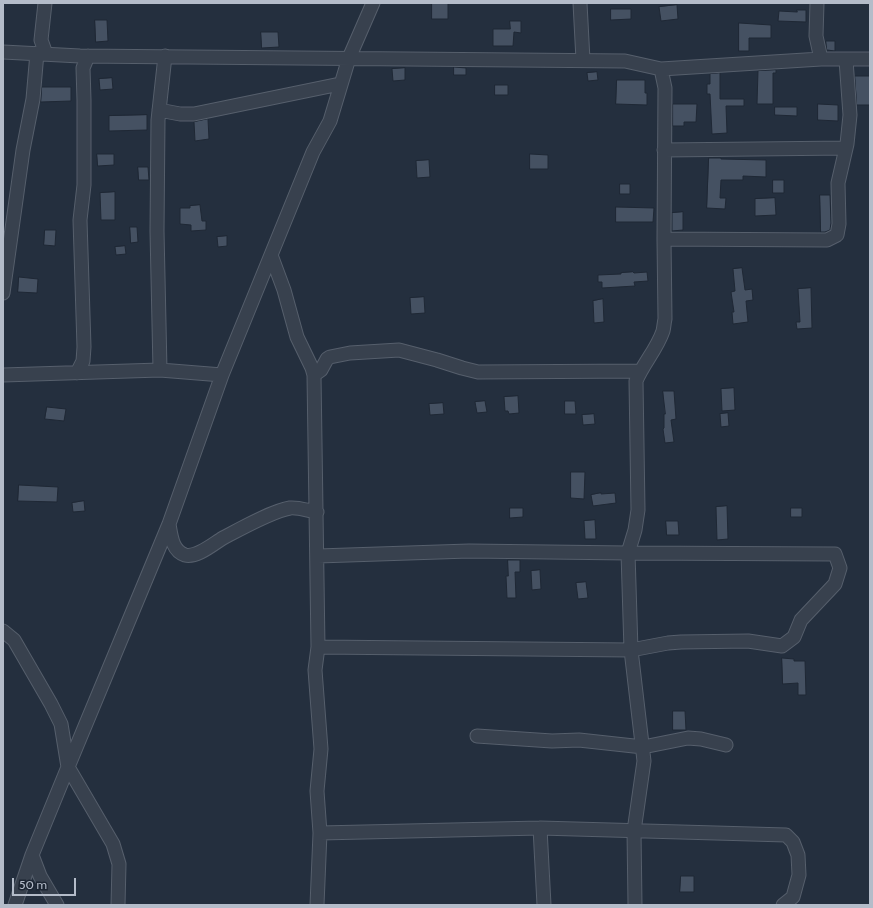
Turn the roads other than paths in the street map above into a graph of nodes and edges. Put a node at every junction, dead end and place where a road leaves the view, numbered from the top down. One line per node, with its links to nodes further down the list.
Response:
1 (45, 3): 6 (street)
2 (373, 3): 10 (street)
3 (580, 3): 13 (street)
4 (817, 3): 11 (street)
5 (3, 52): 6 (street)
6 (37, 53): 7 (street); 25 (street)
7 (73, 55): 8 (street); 15 (street)
8 (88, 56): 9 (street); 15 (street)
9 (165, 56): 10 (street); 20 (street)
10 (349, 58): 13 (street); 18 (street)
11 (821, 59): 14 (street); 16 (street)
12 (870, 59): 14 (street)
13 (583, 60): 17 (street)
14 (846, 60): 21 (street)
15 (82, 68): 29 (street)
16 (678, 68): 17 (street); 19 (street)
17 (661, 69): 19 (street)
18 (340, 84): 20 (street); 24 (street)
19 (665, 88): 22 (street)
20 (159, 110): 26 (street)
21 (846, 148): 22 (street); 23 (street)
22 (664, 150): 23 (street)
23 (664, 239): 27 (street)
24 (271, 255): 30 (street); 31 (street)
25 (3, 293)
26 (160, 370): 29 (street); 30 (street)
27 (640, 371): 31 (street); 34 (street)
28 (5, 373): 29 (street)
29 (77, 373)
30 (222, 375): 33 (street)
31 (314, 375): 32 (street)
32 (317, 512): 33 (street); 35 (street)
33 (170, 524): 42 (street)
34 (628, 553): 35 (street); 38 (street); 38 (street)
35 (318, 556): 37 (street)
36 (3, 631): 42 (street)
37 (318, 647): 38 (street); 45 (street)
38 (631, 650): 41 (street)
39 (477, 736): 41 (street)
40 (726, 746): 41 (street)
41 (643, 747): 44 (street)
42 (68, 767): 46 (street); 49 (street)
43 (540, 828): 44 (street); 45 (street); 51 (street)
44 (634, 831): 52 (street); 53 (street)
45 (320, 833): 50 (street)
46 (32, 855): 47 (street); 48 (street)
47 (15, 905)
48 (57, 905)
49 (118, 905)
50 (316, 905)
51 (544, 905)
52 (635, 905)
53 (783, 905)

